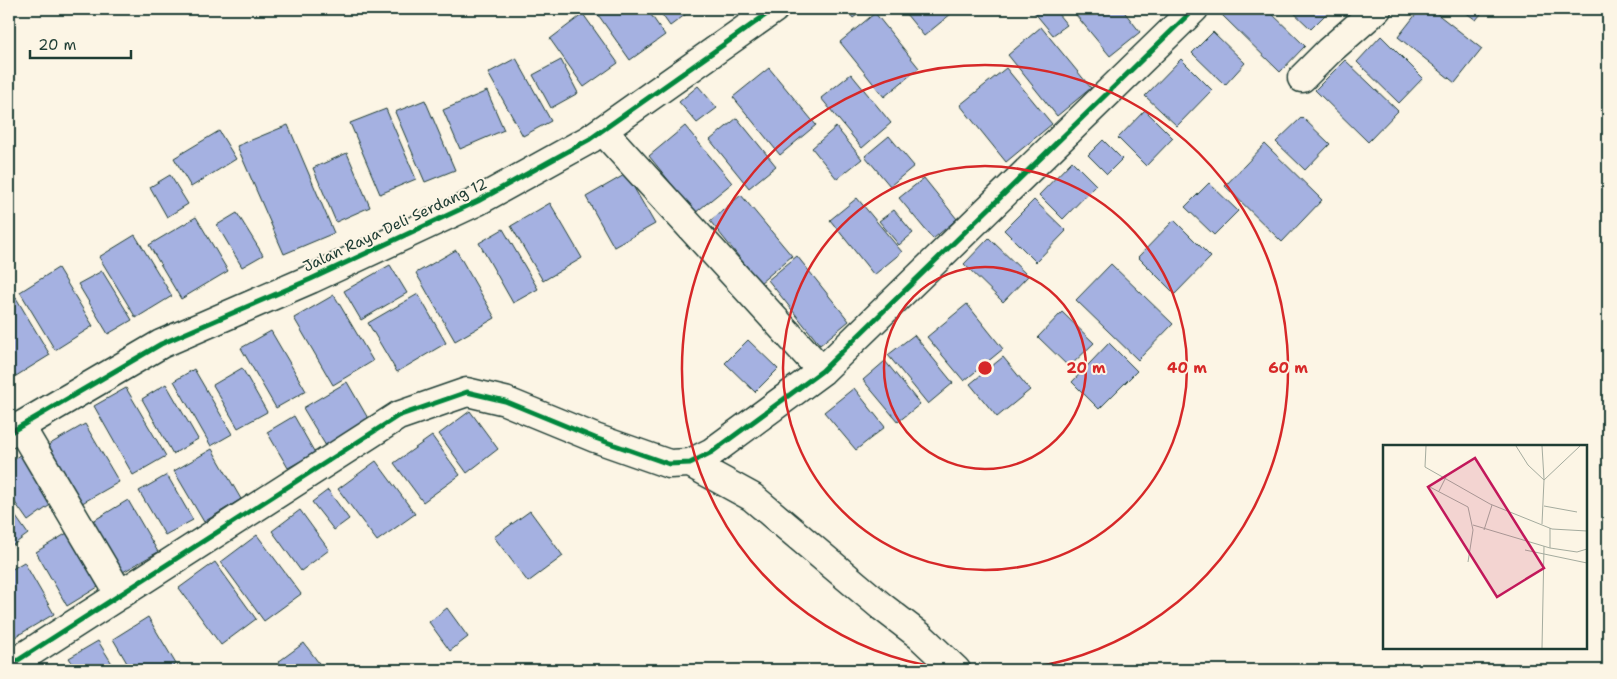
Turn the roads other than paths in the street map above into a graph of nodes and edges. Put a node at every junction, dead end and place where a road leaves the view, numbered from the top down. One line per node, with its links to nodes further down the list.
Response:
1 (774, 9): 5 (street, Jalan Raya Deli Serdang 12)
2 (1194, 9): 6 (street)
3 (1377, 9): 4 (street)
4 (1302, 78)
5 (603, 131): 6 (street); 7 (street, Jalan Raya Deli Serdang 12)
6 (822, 371): 8 (street)
7 (14, 430): 9 (street)
8 (690, 463): 9 (street); 11 (street)
9 (120, 594): 10 (street)
10 (9, 666)
11 (956, 670)

